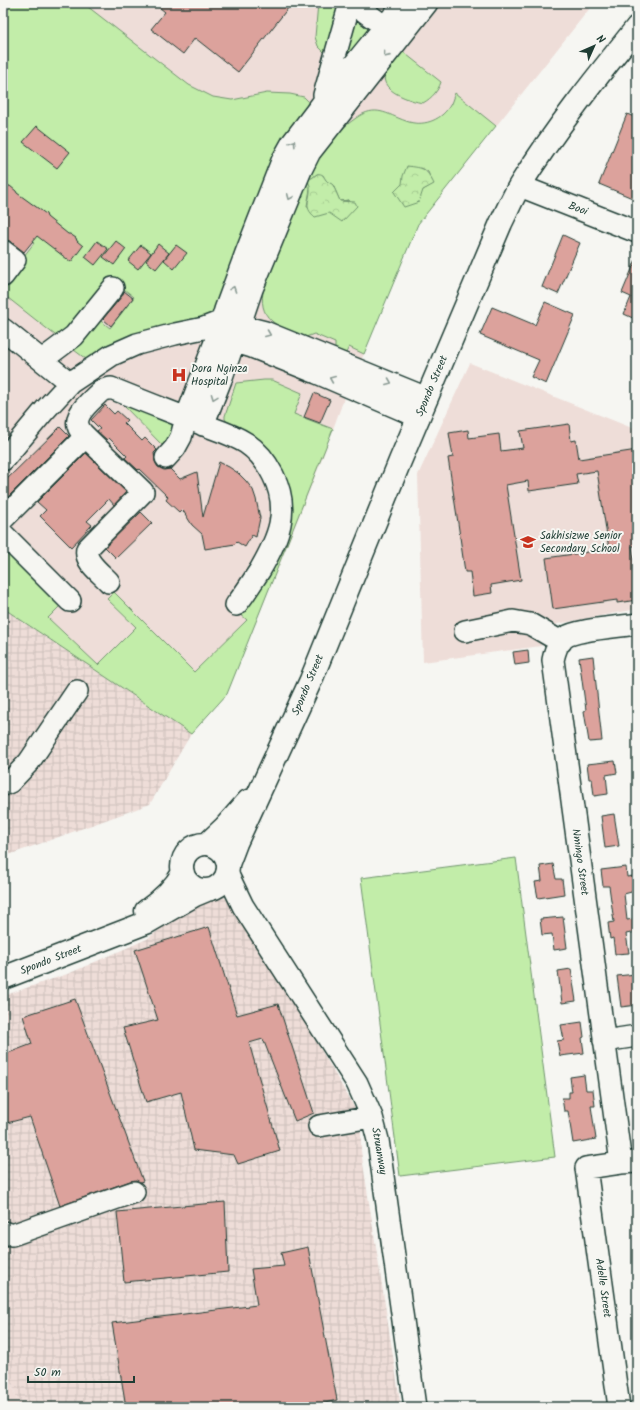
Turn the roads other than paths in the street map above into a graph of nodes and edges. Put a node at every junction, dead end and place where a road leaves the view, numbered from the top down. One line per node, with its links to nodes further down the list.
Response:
1 (350, 3): 7 (street)
2 (353, 3): 6 (street)
3 (404, 3): 6 (street)
4 (427, 3): 6 (street)
5 (637, 28): 9 (main road, Spondo Street)
6 (393, 32): 7 (street); 8 (street, one-way to 8)
7 (321, 105): 8 (street)
8 (313, 132): 15 (street)
9 (520, 186): 10 (street, Booi); 18 (main road, Spondo Street)
10 (637, 232)
11 (3, 251): 12 (street)
12 (3, 276)
13 (113, 288): 16 (street)
14 (3, 329): 16 (street)
15 (224, 331): 17 (street); 18 (street); 19 (street)
16 (42, 360): 17 (street)
17 (70, 383): 22 (street)
18 (423, 407): 32 (main road, Spondo Street)
19 (195, 421): 20 (street); 21 (street); 27 (street)
20 (85, 437): 23 (street); 25 (street)
21 (166, 458)
22 (3, 460)
23 (3, 519)
24 (3, 534): 26 (street)
25 (109, 582)
26 (70, 601)
27 (228, 607)
28 (637, 624): 30 (street)
29 (465, 631): 30 (street)
30 (561, 642): 40 (street, Nmingo Street)
31 (77, 691): 33 (street)
32 (271, 769): 34 (main road, Spondo Street); 36 (main road, Spondo Street)
33 (3, 785)
34 (207, 844): 35 (main road); 36 (main road)
35 (183, 873): 36 (main road); 37 (main road, Spondo Street)
36 (219, 878): 37 (main road, Spondo Street); 41 (street, Struanway)
37 (98, 941): 38 (main road, Spondo Street)
38 (3, 978)
39 (637, 1036): 40 (street)
40 (604, 1041): 43 (street, Nmingo Street)
41 (372, 1117): 42 (street); 46 (street, Struanway)
42 (319, 1126)
43 (629, 1162): 47 (street, Adelle Street)
44 (134, 1192): 45 (street)
45 (3, 1232)
46 (415, 1407)
47 (619, 1407)

